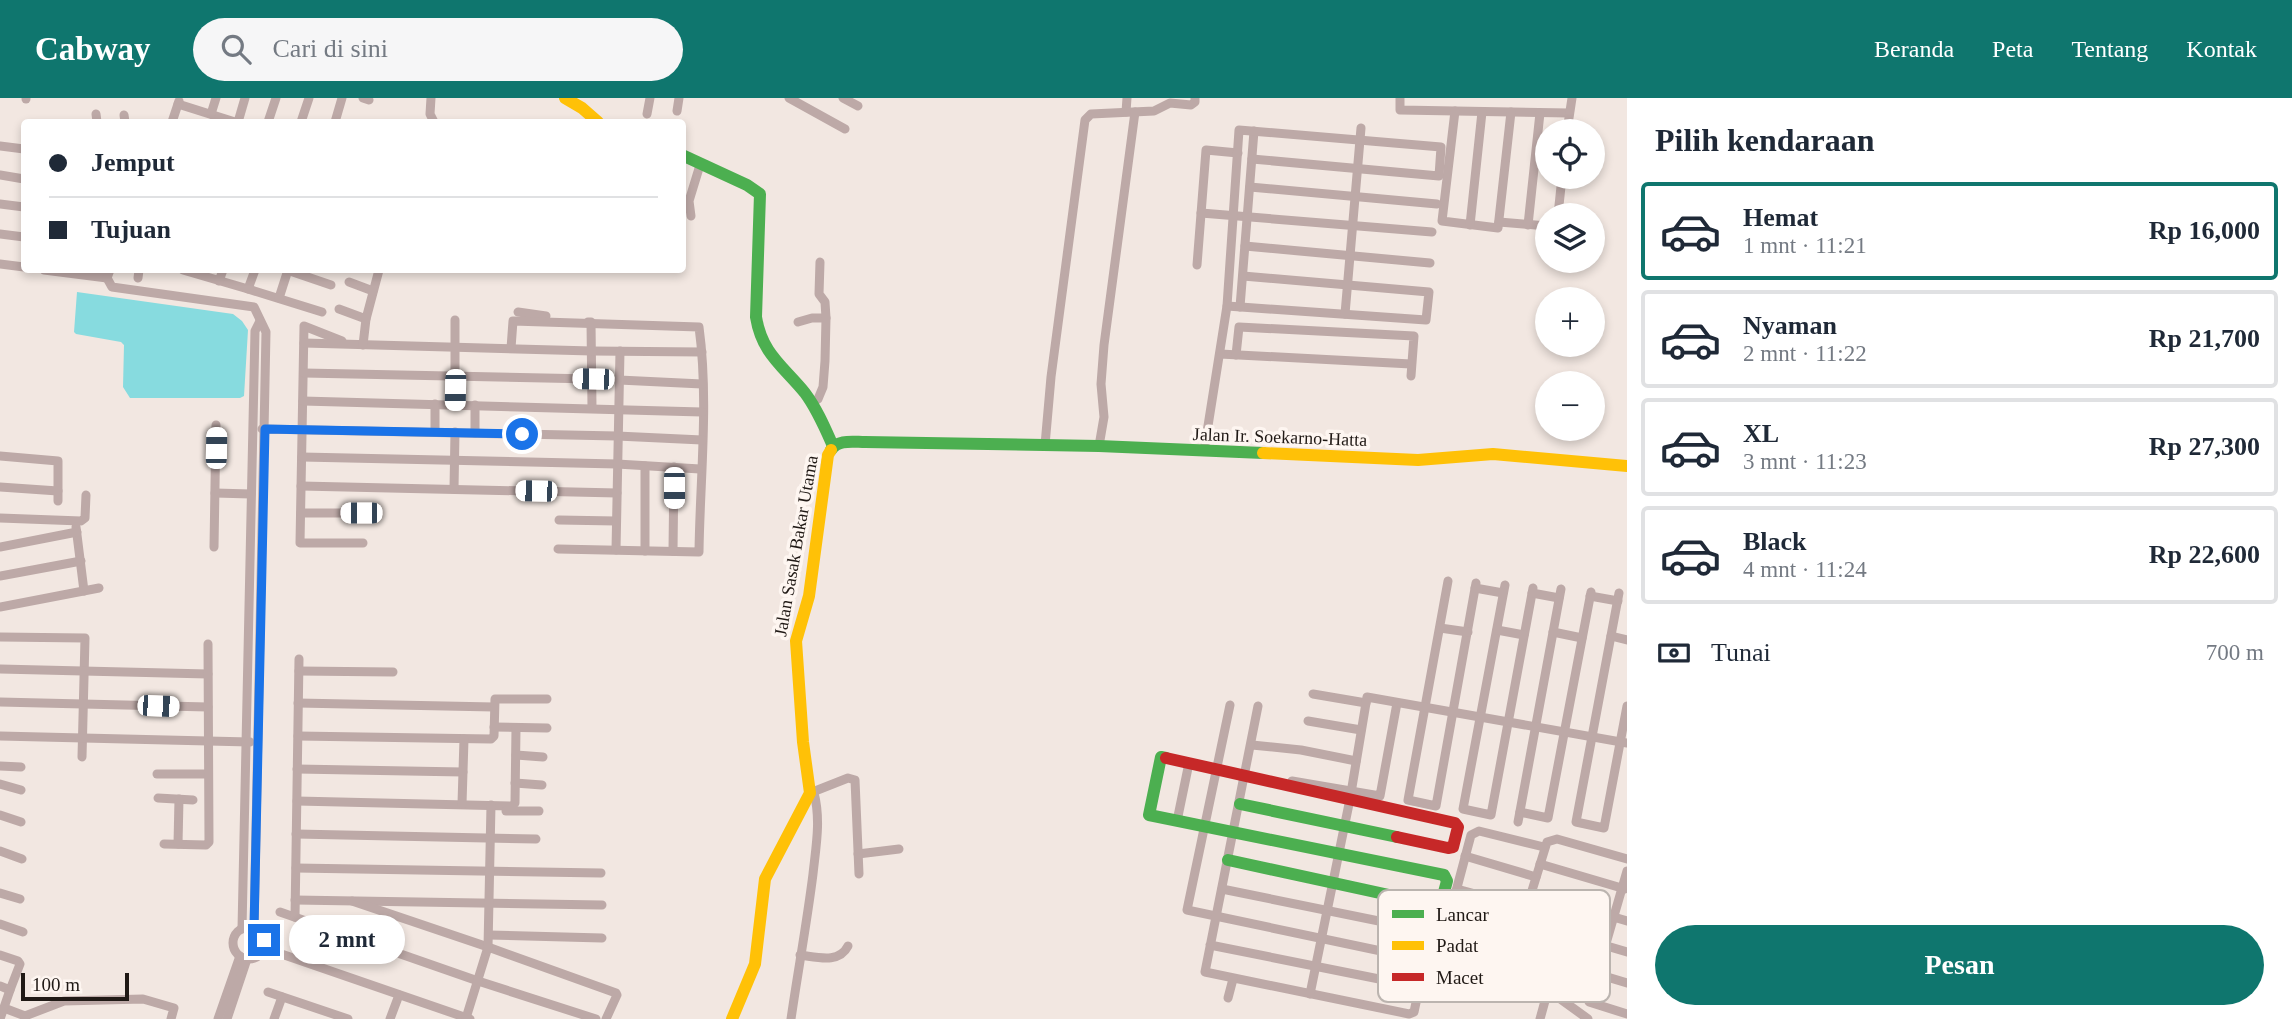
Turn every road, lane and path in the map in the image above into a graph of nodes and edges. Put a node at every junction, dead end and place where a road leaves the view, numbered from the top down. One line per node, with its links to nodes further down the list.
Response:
1 (216, 98): 25 (street)
2 (245, 98): 30 (street)
3 (276, 98): 31 (street)
4 (309, 98): 32 (street)
5 (342, 98): 33 (street)
6 (431, 98): 34 (street)
7 (565, 98): 26 (street)
8 (650, 98): 27 (street)
9 (679, 98): 18 (street)
10 (789, 98): 37 (street)
11 (843, 98): 17 (street)
12 (1127, 98): 20 (street)
13 (1195, 98): 20 (street)
14 (1399, 98): 19 (street)
15 (1572, 98): 24 (street)
16 (179, 101): 25 (street); 28 (street)
17 (858, 106)
18 (677, 111)
19 (1455, 111): 21 (street); 59 (street)
20 (1131, 112): 135 (street); 137 (street)
21 (1482, 112): 22 (street); 59 (street)
22 (1511, 112): 23 (street); 58 (street)
23 (1540, 113): 24 (street); 60 (street)
24 (1569, 113): 35 (street)
25 (211, 114): 29 (street)
26 (589, 114)
27 (647, 114)
28 (173, 119)
29 (227, 119)
30 (237, 119)
31 (269, 119)
32 (302, 119)
33 (336, 119)
34 (432, 119)
35 (1568, 119)
36 (1361, 128): 39 (street)
37 (845, 129)
38 (1254, 131): 39 (street); 42 (street); 44 (street)
39 (1360, 140): 46 (street); 46 (street)
40 (0, 146): 41 (street)
41 (21, 149)
42 (1238, 153): 54 (street); 56 (street)
43 (686, 157): 45 (street)
44 (1252, 159): 46 (street); 49 (street)
45 (701, 165): 55 (street); 118 (street)
46 (1358, 169): 50 (street)
47 (0, 175): 48 (street)
48 (21, 178)
49 (1250, 187): 50 (street); 57 (street)
50 (1355, 197): 52 (street); 62 (street)
51 (0, 204): 53 (street)
52 (1437, 204)
53 (21, 207)
54 (1201, 213): 56 (street); 71 (street)
55 (691, 216)
56 (1234, 216): 57 (street); 88 (street)
57 (1247, 217): 62 (street); 66 (street)
58 (1499, 222): 59 (street); 60 (street)
59 (1470, 225)
60 (1528, 225): 61 (street)
61 (1535, 225)
62 (1353, 226): 63 (street); 67 (street)
63 (1432, 232)
64 (0, 234): 65 (street)
65 (21, 237)
66 (1245, 246): 67 (street); 80 (street)
67 (1350, 255): 69 (street); 84 (street)
68 (820, 261): 94 (street)
69 (1430, 263)
70 (0, 264): 72 (street)
71 (1196, 265)
72 (21, 267)
73 (193, 273): 81 (street)
74 (222, 273): 81 (street)
75 (254, 273): 85 (street)
76 (287, 273): 87 (street)
77 (297, 273): 83 (street)
78 (378, 273): 86 (street)
79 (108, 274): 97 (street)
80 (1243, 276): 84 (street); 89 (street)
81 (219, 281): 85 (street)
82 (349, 282): 86 (street)
83 (331, 285)
84 (1348, 285): 93 (street); 93 (street)
85 (248, 289): 87 (street)
86 (373, 291): 95 (street)
87 (279, 298): 91 (street)
88 (1227, 306): 89 (street); 108 (street)
89 (1240, 307): 93 (street)
90 (339, 309): 95 (street)
91 (322, 312)
92 (518, 312): 98 (street)
93 (1345, 314)
94 (826, 318): 99 (street); 118 (street)
95 (366, 320): 102 (street)
96 (455, 320): 103 (street)
97 (260, 321): 126 (street); 127 (street)
98 (591, 322): 104 (street); 105 (street); 107 (street)
99 (798, 322)
100 (304, 342): 101 (street); 101 (street); 111 (street)
101 (351, 344): 102 (street)
102 (363, 345): 103 (street)
103 (455, 346): 104 (street); 112 (street)
104 (511, 348): 105 (street)
105 (592, 351): 106 (street); 114 (street)
106 (620, 351): 107 (street); 115 (street)
107 (702, 352): 116 (street)
108 (1220, 354): 109 (street); 138 (street)
109 (1236, 355): 110 (street); 110 (street)
110 (1411, 365): 113 (street)
111 (303, 373): 112 (street); 117 (street)
112 (455, 375): 114 (street); 120 (street)
113 (1411, 376)
114 (593, 379): 122 (street)
115 (619, 380): 116 (street); 123 (street)
116 (702, 384): 124 (street)
117 (303, 401): 119 (street); 128 (street)
118 (812, 403): 136 (street)
119 (435, 404): 120 (street); 129 (street)
120 (455, 405): 121 (street)
121 (475, 405): 122 (street); 131 (street)
122 (592, 408): 123 (street)
123 (617, 408): 124 (street); 132 (street)
124 (702, 412): 133 (street)
125 (216, 425): 151 (street)
126 (253, 429): 127 (street); 153 (street)
127 (265, 429): 128 (street); 220 (street)
128 (302, 429): 129 (street); 140 (street)
129 (435, 432): 130 (street)
130 (455, 432): 131 (street); 141 (street)
131 (475, 433): 132 (street)
132 (617, 436): 133 (street); 142 (street)
133 (702, 440): 146 (street)
134 (924, 442): 135 (street, Jalan Ir. Soekarno-Hatta); 136 (street, Jalan Sasak Bakar Utama)
135 (1045, 445): 137 (street, Jalan Ir. Soekarno-Hatta)
136 (833, 446): 240 (street, Jalan Sasak Bakar Utama)
137 (1099, 446): 138 (street, Jalan Ir. Soekarno-Hatta)
138 (1204, 451): 144 (street, Jalan Ir. Soekarno-Hatta)
139 (0, 456): 148 (street)
140 (302, 457): 141 (street); 147 (street)
141 (454, 461): 142 (street); 149 (street)
142 (617, 464): 143 (street); 150 (street)
143 (645, 466): 145 (street); 166 (street)
144 (1627, 466)
145 (674, 467): 146 (street); 167 (street)
146 (701, 469): 167 (street)
147 (301, 486): 149 (street); 154 (street)
148 (0, 487)
149 (454, 489): 150 (street)
150 (617, 493): 159 (street)
151 (215, 494): 153 (street); 163 (street)
152 (86, 495): 158 (street)
153 (251, 495): 218 (street)
154 (301, 513): 155 (street); 161 (street)
155 (361, 513)
156 (0, 518): 158 (street)
157 (559, 520): 159 (street)
158 (75, 521): 160 (street)
159 (616, 521): 165 (street)
160 (77, 532): 162 (street); 168 (street)
161 (363, 543)
162 (0, 547)
163 (214, 547)
164 (558, 550): 165 (street)
165 (616, 550): 166 (street)
166 (645, 551): 167 (street)
167 (673, 551)
168 (81, 561): 169 (street); 172 (street)
169 (0, 576)
170 (1448, 581): 174 (street)
171 (99, 588): 172 (street)
172 (84, 591): 173 (street)
173 (0, 607)
174 (1440, 628): 176 (street); 202 (street)
175 (1497, 630): 176 (street); 178 (street); 204 (street)
176 (1468, 632): 203 (street)
177 (1553, 632): 178 (street); 181 (street); 207 (street)
178 (1524, 635): 206 (street)
179 (1611, 636): 181 (street); 182 (street); 215 (street)
180 (0, 637): 186 (street)
181 (1582, 638): 212 (street)
182 (1627, 640)
183 (208, 644): 189 (street)
184 (299, 659): 187 (street)
185 (0, 669): 186 (street)
186 (84, 670): 189 (street); 195 (street)
187 (299, 671): 188 (street); 196 (street)
188 (393, 672)
189 (208, 674): 200 (street)
190 (1313, 694): 194 (street)
191 (547, 699): 201 (street)
192 (0, 702): 195 (street)
193 (1397, 702): 194 (street); 202 (street); 241 (street)
194 (1366, 703): 211 (street)
195 (83, 704): 200 (street); 216 (street)
196 (298, 704): 201 (street); 214 (street)
197 (1230, 705): 231 (street)
198 (1258, 706): 222 (street)
199 (1627, 706): 221 (street)
200 (208, 707): 219 (street)
201 (494, 707): 208 (street)
202 (1426, 708): 203 (street); 203 (street)
203 (1454, 712): 204 (street)
204 (1480, 716): 206 (street); 206 (street)
205 (1308, 721): 211 (street)
206 (1508, 721): 207 (street)
207 (1536, 726): 212 (street); 250 (street)
208 (494, 727): 209 (street); 217 (street)
209 (516, 728): 210 (street); 223 (street)
210 (547, 728)
211 (1361, 730): 226 (street)
212 (1564, 731): 215 (street); 250 (street)
213 (0, 737): 216 (street)
214 (298, 737): 217 (street); 230 (street)
215 (1592, 737): 221 (street); 221 (street)
216 (82, 738): 219 (street); 224 (street)
217 (464, 739): 232 (street)
218 (246, 741): 219 (street); 220 (street); 303 (street)
219 (207, 742): 234 (street)
220 (259, 742): 304 (street)
221 (1624, 742)
222 (1252, 745): 226 (street); 235 (street)
223 (516, 755): 225 (street); 236 (street)
224 (82, 757)
225 (543, 757)
226 (1356, 761): 241 (street)
227 (1188, 763): 231 (street); 252 (street); 252 (street)
228 (0, 766): 229 (street)
229 (21, 767)
230 (297, 769): 232 (street); 245 (street)
231 (1216, 769): 235 (street); 255 (street)
232 (463, 772): 246 (street)
233 (157, 774): 234 (street)
234 (208, 774): 262 (street)
235 (1246, 775): 241 (street); 247 (street)
236 (515, 783): 238 (street); 248 (street)
237 (0, 784): 239 (street)
238 (542, 785)
239 (21, 790)
240 (811, 790): 267 (street); 317 (street); 347 (street)
241 (1350, 795): 256 (street); 256 (street)
242 (158, 797): 243 (street)
243 (179, 799): 244 (street); 262 (street)
244 (193, 800)
245 (297, 801): 246 (street); 258 (street)
246 (463, 804): 248 (street)
247 (1240, 804): 256 (street); 257 (street)
248 (491, 808): 249 (street); 259 (street)
249 (540, 811)
250 (1520, 812): 254 (street)
251 (0, 815): 253 (street)
252 (1177, 821): 255 (street)
253 (21, 822)
254 (1518, 822)
255 (1204, 826): 257 (street); 295 (street)
256 (1344, 827): 266 (street)
257 (1234, 832): 266 (street); 271 (street)
258 (296, 834): 259 (street); 273 (street)
259 (490, 838): 260 (street); 274 (street)
260 (536, 839)
261 (164, 844): 262 (street)
262 (178, 845)
263 (1544, 847): 268 (street); 270 (street); 272 (street)
264 (899, 849): 267 (street)
265 (0, 851): 269 (street)
266 (1339, 853): 279 (street); 283 (street)
267 (858, 854): 277 (street)
268 (1465, 856): 278 (street); 280 (street)
269 (22, 859)
270 (1627, 859)
271 (1228, 860): 279 (street); 282 (street)
272 (1539, 864): 278 (street); 281 (street)
273 (296, 868): 274 (street); 289 (street)
274 (490, 871): 276 (street); 291 (street)
275 (1627, 871): 281 (street)
276 (601, 873)
277 (859, 874)
278 (1536, 877): 285 (street)
279 (1332, 883): 287 (street); 293 (street)
280 (1457, 889): 284 (street)
281 (1624, 889): 298 (street)
282 (1222, 890): 293 (street); 295 (street)
283 (1445, 890)
284 (1461, 890)
285 (1532, 890)
286 (0, 893): 288 (street)
287 (1378, 893)
288 (20, 900)
289 (295, 900): 290 (street); 297 (street)
290 (352, 901): 291 (street); 311 (street)
291 (489, 903): 292 (street); 306 (street)
292 (602, 905)
293 (1327, 910): 299 (street); 307 (street)
294 (280, 912): 297 (street)
295 (1216, 916): 307 (street); 309 (street)
296 (1610, 916): 298 (street)
297 (295, 917): 323 (street)
298 (1614, 917): 300 (street); 302 (street)
299 (1378, 920)
300 (1627, 921)
301 (0, 924): 305 (street)
302 (1610, 928)
303 (242, 929): 304 (street); 318 (street)
304 (254, 929): 313 (street)
305 (23, 932)
306 (489, 935): 308 (street); 311 (street)
307 (1321, 938): 314 (street); 319 (street)
308 (602, 939)
309 (1210, 945): 319 (street); 321 (street)
310 (848, 946): 317 (street)
311 (488, 947): 323 (street); 346 (street)
312 (1610, 947): 315 (street)
313 (264, 948): 318 (street); 329 (street)
314 (1378, 950)
315 (1627, 952)
316 (0, 955): 326 (street)
317 (800, 955): 348 (street)
318 (244, 957): 340 (street); 341 (street)
319 (1315, 966): 322 (street); 328 (street)
320 (1610, 978): 324 (street)
321 (1233, 979): 328 (street); 331 (street)
322 (1378, 979)
323 (478, 981): 338 (street); 345 (street)
324 (1627, 983)
325 (0, 986): 326 (street)
326 (10, 990): 336 (street)
327 (268, 992): 330 (street)
328 (1310, 994): 332 (street)
329 (399, 995): 338 (street); 344 (street)
330 (282, 997): 342 (street); 343 (street)
331 (1227, 998)
332 (1416, 1002)
333 (1545, 1002): 349 (street)
334 (1565, 1002): 350 (street)
335 (1588, 1002): 337 (street)
336 (2, 1014): 339 (street)
337 (1627, 1014)
338 (468, 1018)
339 (171, 1019)
340 (218, 1019)
341 (228, 1019)
342 (274, 1019)
343 (348, 1019)
344 (390, 1019)
345 (596, 1019)
346 (606, 1019)
347 (732, 1019)
348 (791, 1019)
349 (1540, 1019)
350 (1588, 1019)

